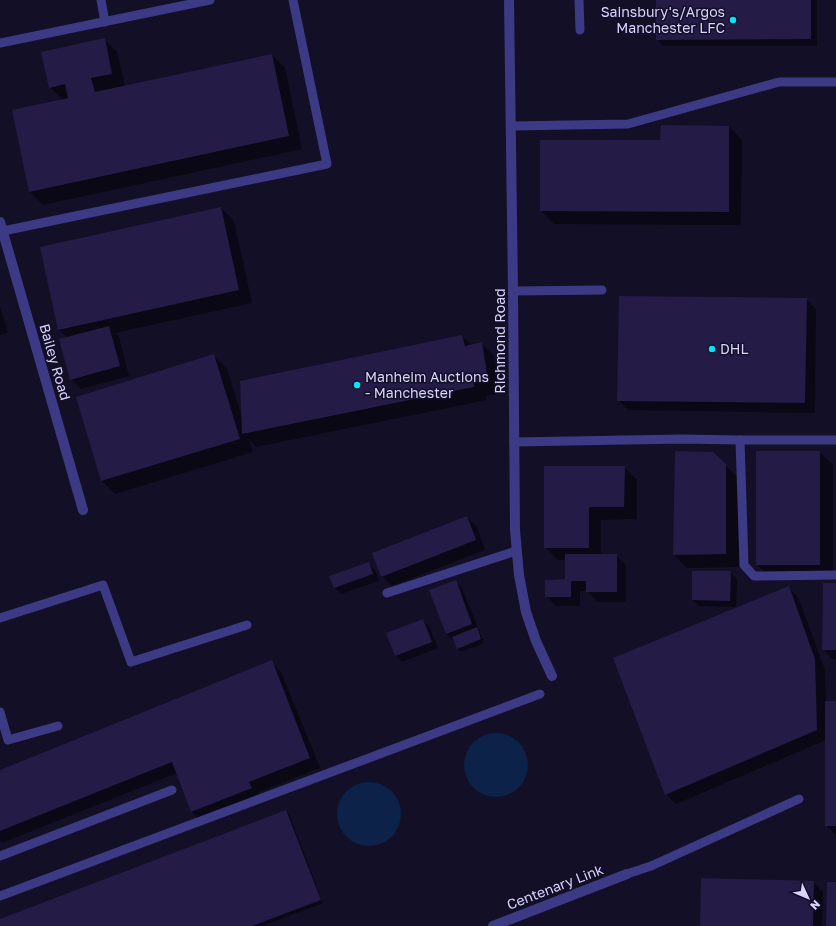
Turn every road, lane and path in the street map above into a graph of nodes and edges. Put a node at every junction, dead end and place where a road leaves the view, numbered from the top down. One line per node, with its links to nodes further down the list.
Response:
1 (101, 0): 6 (lane)
2 (210, 0): 6 (lane)
3 (293, 0): 11 (lane)
4 (509, 0): 10 (street, Richmond Road)
5 (579, 0): 7 (lane)
6 (105, 22): 8 (lane)
7 (580, 30)
8 (0, 43)
9 (836, 82): 10 (lane)
10 (511, 126): 13 (street, Richmond Road)
11 (1, 227): 17 (street, Bailey Road)
12 (602, 290): 13 (lane)
13 (514, 291): 16 (street, Richmond Road)
14 (740, 440): 15 (lane); 16 (lane); 19 (lane)
15 (836, 440)
16 (514, 442): 18 (street, Richmond Road)
17 (83, 510)
18 (516, 551): 20 (lane); 23 (street, Richmond Road)
19 (836, 575)
20 (387, 593)
21 (0, 618): 22 (lane)
22 (247, 625)
23 (552, 676)
24 (540, 694): 31 (lane)
25 (0, 712): 26 (lane)
26 (58, 726)
27 (172, 790): 29 (lane)
28 (799, 799): 30 (lane)
29 (0, 856)
30 (628, 874): 32 (street, Centenary Link)
31 (0, 896)
32 (493, 926)

